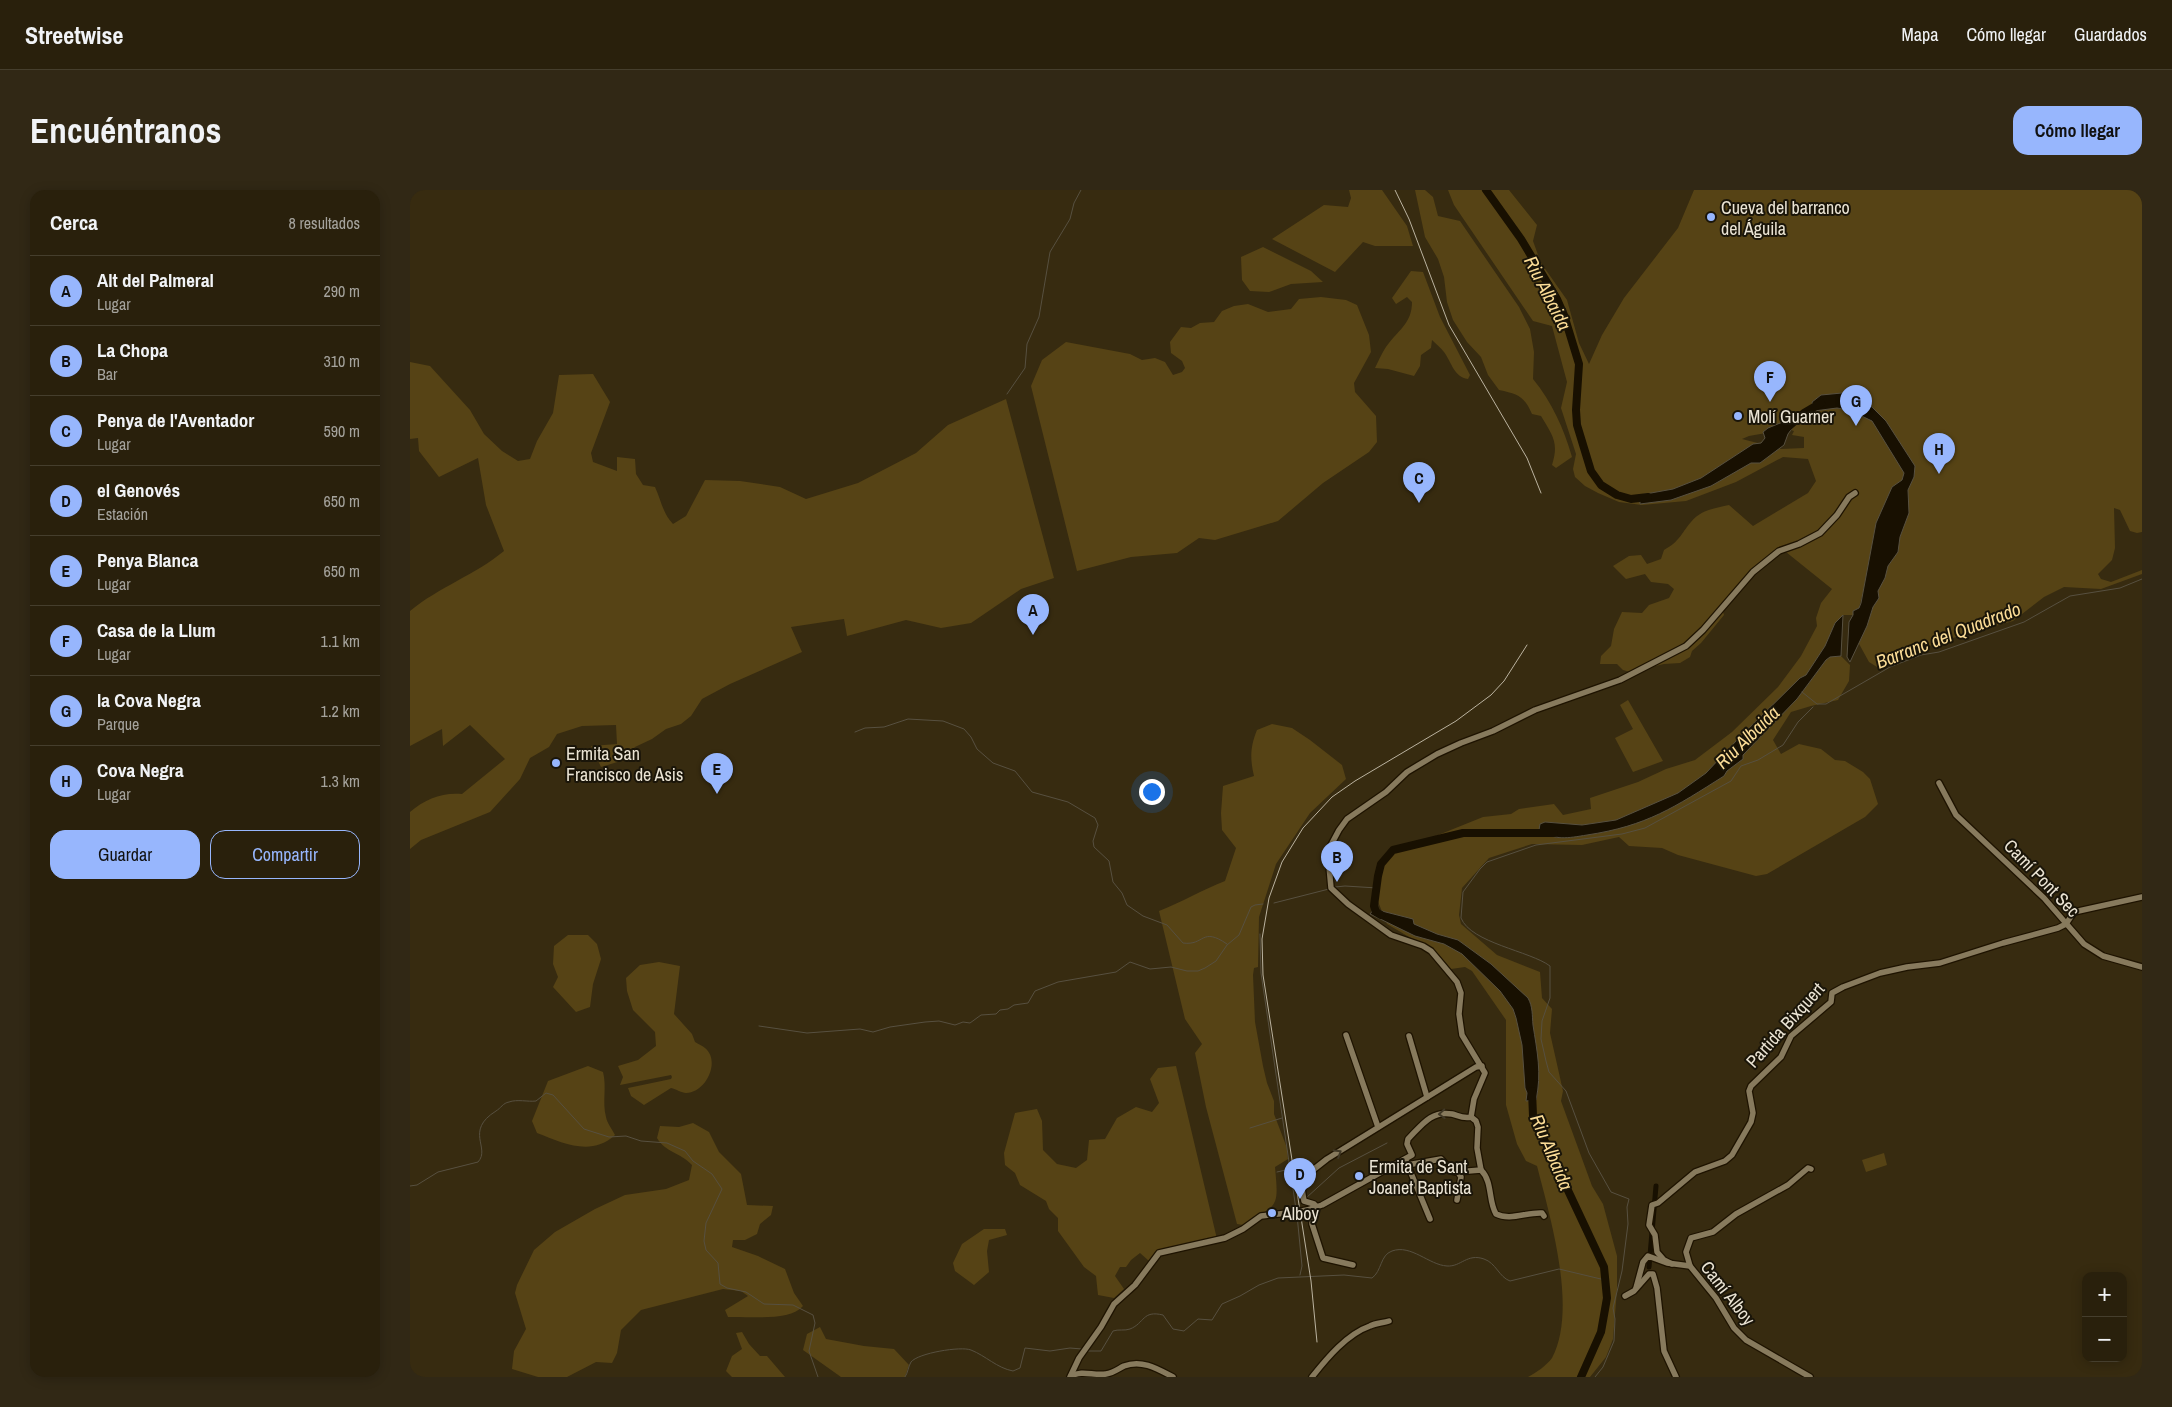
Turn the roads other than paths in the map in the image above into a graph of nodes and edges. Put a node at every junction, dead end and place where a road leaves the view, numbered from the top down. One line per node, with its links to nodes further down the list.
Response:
1 (1855, 493): 8 (street)
2 (1939, 783): 4 (street, Camí Pont Sec)
3 (2142, 897): 4 (street)
4 (2066, 924): 5 (street, Camí Pont Sec); 20 (street, Partida Bixquert)
5 (2142, 967)
6 (1346, 1035): 11 (street)
7 (1409, 1036): 9 (street)
8 (1482, 1066): 9 (street); 10 (street)
9 (1427, 1097): 11 (street)
10 (1472, 1116): 12 (street, one-way to 12); 14 (street)
11 (1378, 1127): 17 (street, one-way to 11)
12 (1406, 1162): 15 (street); 17 (street); 19 (street)
13 (1811, 1169): 22 (street)
14 (1481, 1170): 15 (street); 18 (street)
15 (1458, 1172): 16 (street)
16 (1457, 1200)
17 (1312, 1209): 21 (street); 26 (street, bridge)
18 (1544, 1216)
19 (1430, 1219)
20 (1672, 1264): 22 (street, Camí Alboy); 23 (street, Camí Alboy)
21 (1352, 1265)
22 (1690, 1266): 30 (street, Camí Alboy)
23 (1636, 1288): 24 (street); 29 (street)
24 (1625, 1296)
25 (1389, 1321): 28 (street)
26 (1071, 1377): 27 (street)
27 (1173, 1377)
28 (1312, 1377)
29 (1676, 1377)
30 (1810, 1377)

